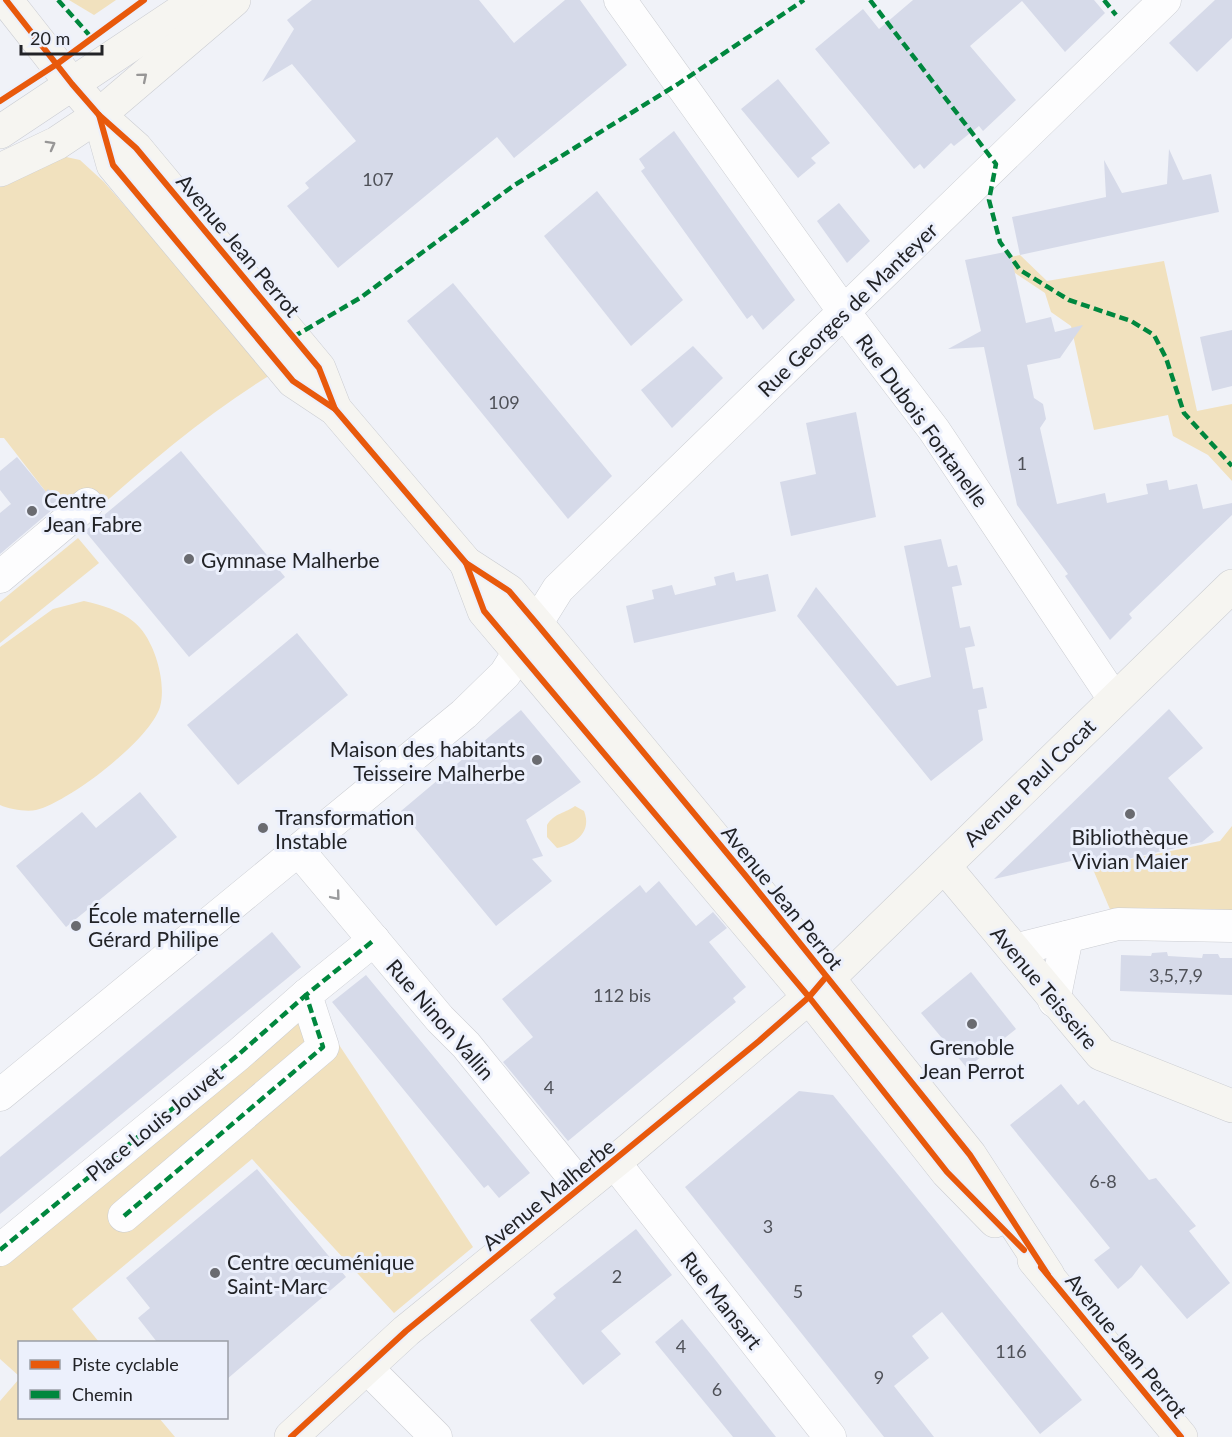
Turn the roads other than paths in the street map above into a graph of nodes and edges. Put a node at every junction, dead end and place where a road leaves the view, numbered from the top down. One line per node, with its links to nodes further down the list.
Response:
1 (6, 0): 6 (main road, Avenue Jean Perrot)
2 (198, 0): 6 (main road)
3 (234, 0): 7 (main road, one-way to 3)
4 (620, 0): 10 (street, Rue Dubois Fontanelle)
5 (1165, 0): 10 (street, Rue Georges de Manteyer)
6 (72, 84): 7 (main road, Avenue Jean Perrot); 8 (main road)
7 (99, 115): 9 (main road, one-way to 7); 12 (main road, Avenue Jean Perrot)
8 (0, 132)
9 (0, 170)
10 (844, 312): 15 (street, Rue Georges de Manteyer); 17 (street, Rue Dubois Fontanelle)
11 (87, 504): 13 (street)
12 (466, 563): 15 (main road, Avenue Jean Perrot); 16 (main road, Avenue Jean Perrot)
13 (0, 577)
14 (1232, 586): 17 (main road, Avenue Paul Cocat)
15 (537, 624): 16 (street, Rue Georges de Manteyer); 24 (main road, Avenue Jean Perrot)
16 (519, 652): 18 (street); 24 (main road, Avenue Jean Perrot)
17 (1114, 699): 19 (main road, Avenue Paul Cocat)
18 (299, 851): 22 (street, Rue Ninon Vallin, one-way to 22); 27 (street)
19 (945, 867): 23 (main road, Avenue Teisseire); 24 (main road, Avenue Paul Cocat)
20 (1232, 926): 21 (street)
21 (1067, 937): 23 (street); 26 (street)
22 (374, 940): 25 (street, Place Louis Jouvet); 30 (street, Rue Ninon Vallin)
23 (1014, 950): 26 (main road, Avenue Teisseire)
24 (818, 987): 29 (main road, Avenue Malherbe); 37 (main road, Avenue Jean Perrot)
25 (306, 995): 31 (street); 32 (street, Place Louis Jouvet)
26 (1054, 1001): 28 (main road, Avenue Teisseire)
27 (0, 1095)
28 (1232, 1106)
29 (614, 1162): 30 (main road, Avenue Malherbe); 36 (street, Rue Mansart)
30 (582, 1188): 33 (main road, Avenue Malherbe)
31 (124, 1216)
32 (0, 1250)
33 (367, 1368): 34 (main road, Avenue Malherbe); 35 (street)
34 (291, 1437)
35 (436, 1437)
36 (830, 1437)
37 (1181, 1437)

